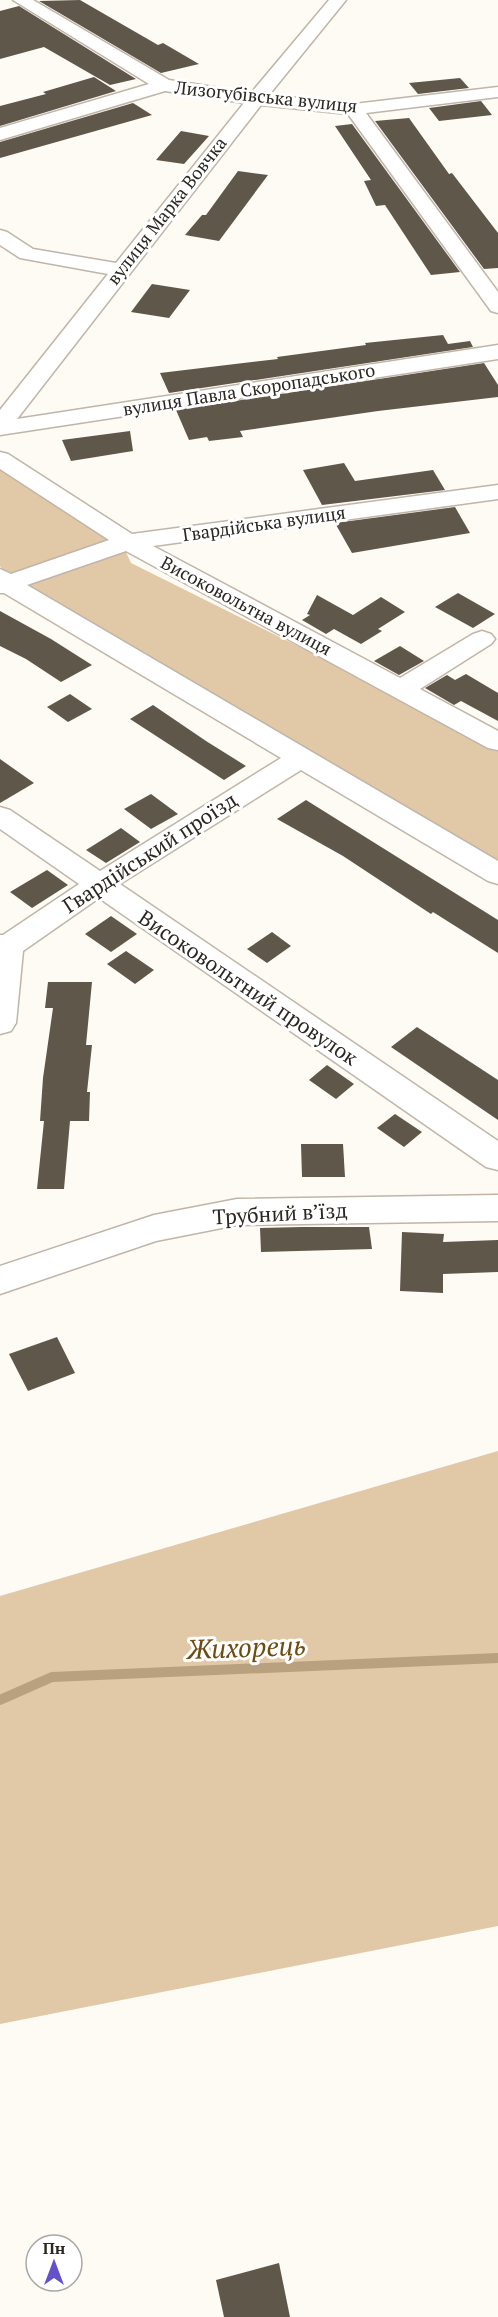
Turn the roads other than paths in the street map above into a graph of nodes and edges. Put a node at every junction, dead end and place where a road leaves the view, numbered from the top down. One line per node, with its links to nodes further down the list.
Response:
1 (21, 0): 3 (street, Лизогубівська вулиця)
2 (338, 0): 5 (street, вулиця Марка Вовчка)
3 (164, 85): 5 (street, Лизогубівська вулиця); 7 (street)
4 (498, 92): 6 (street, Лизогубівська вулиця)
5 (255, 99): 6 (street, Лизогубівська вулиця); 9 (street, вулиця Марка Вовчка)
6 (354, 109): 10 (street)
7 (0, 134)
8 (0, 236): 9 (street)
9 (121, 270): 12 (street, вулиця Марка Вовчка)
10 (498, 307)
11 (498, 352): 12 (street, вулиця Павла Скоропадського)
12 (0, 426)
13 (0, 459): 15 (street, Високовольтна вулиця)
14 (498, 492): 15 (street, Гвардійська вулиця)
15 (128, 542): 16 (street, Гвардійська вулиця); 18 (street, Високовольтна вулиця)
16 (2, 582): 20 (street)
17 (482, 639): 18 (street)
18 (401, 689): 19 (street, Високовольтна вулиця)
19 (498, 742)
20 (300, 758): 22 (street); 23 (street, Гвардійський проїзд)
21 (0, 816): 23 (street, Високовольтний провулок)
22 (498, 874)
23 (98, 885): 24 (street, Гвардійський проїзд); 26 (street, Високовольтний провулок)
24 (4, 946): 25 (street)
25 (0, 1023)
26 (498, 1158)
27 (498, 1208): 28 (street, Трубний в’їзд)
28 (0, 1280)

